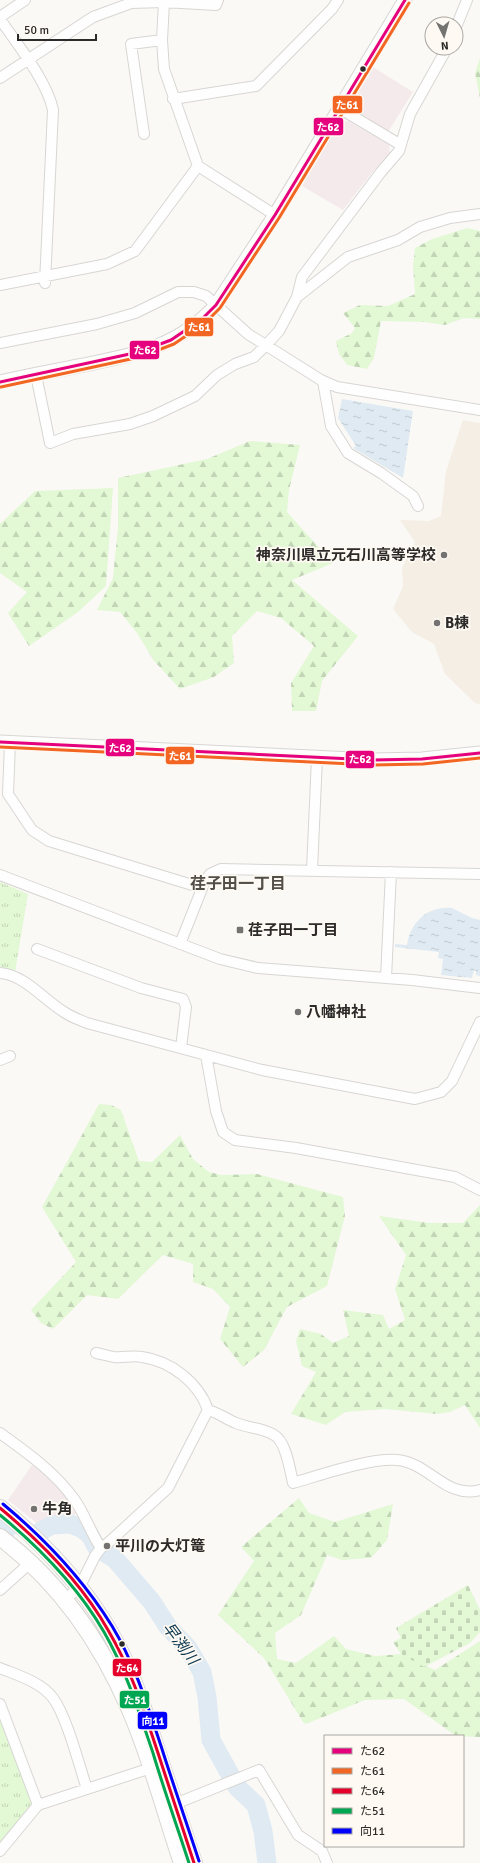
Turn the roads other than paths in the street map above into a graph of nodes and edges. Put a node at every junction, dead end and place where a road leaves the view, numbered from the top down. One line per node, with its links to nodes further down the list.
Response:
1 (25, 0): 8 (street)
2 (218, 0): 6 (street)
3 (338, 0): 13 (street)
4 (405, 0): 14 (street)
5 (467, 0): 7 (street)
6 (164, 2): 9 (street); 11 (street)
7 (460, 16)
8 (0, 18): 11 (street)
9 (162, 40): 13 (street); 15 (street)
10 (443, 56): 16 (street)
11 (28, 60): 12 (street); 20 (street)
12 (0, 78)
13 (173, 99): 17 (street)
14 (339, 108): 16 (street); 19 (street)
15 (144, 134)
16 (401, 145): 22 (street)
17 (198, 166): 19 (street); 20 (street)
18 (480, 214): 22 (street)
19 (275, 215): 23 (street)
20 (45, 280): 21 (street)
21 (0, 285)
22 (297, 297): 25 (street)
23 (216, 305): 24 (street); 25 (street); 26 (street)
24 (0, 343)
25 (266, 345): 26 (street); 27 (street)
26 (36, 375): 28 (street)
27 (323, 381): 29 (street); 30 (street)
28 (0, 382)
29 (480, 410)
30 (418, 506)
31 (5, 742): 33 (street); 38 (street)
32 (480, 753): 33 (street)
33 (317, 758): 34 (street)
34 (312, 870): 35 (street); 38 (street)
35 (391, 872): 36 (street); 42 (street)
36 (480, 874)
37 (0, 875): 39 (street)
38 (202, 888): 39 (street)
39 (180, 944): 42 (street)
40 (37, 949): 45 (street)
41 (0, 973): 45 (street)
42 (386, 978): 43 (street)
43 (480, 988)
44 (480, 1022): 46 (street)
45 (181, 1048): 46 (street)
46 (206, 1055): 47 (street)
47 (480, 1190)
48 (96, 1353): 49 (street)
49 (208, 1410): 51 (street); 54 (street)
50 (0, 1433): 54 (street)
51 (480, 1490)
52 (0, 1508): 56 (main road)
53 (0, 1537): 55 (main road)
54 (101, 1548): 56 (street)
55 (30, 1563): 57 (street); 58 (main road)
56 (79, 1588): 58 (street); 63 (main road)
57 (0, 1590)
58 (64, 1599): 61 (main road)
59 (0, 1668): 62 (street)
60 (0, 1704): 64 (street)
61 (151, 1768): 62 (street); 66 (main road)
62 (87, 1789): 64 (street)
63 (175, 1804): 67 (main road); 68 (street)
64 (38, 1805): 65 (street)
65 (0, 1851)
66 (182, 1863)
67 (194, 1863)
68 (327, 1863)

